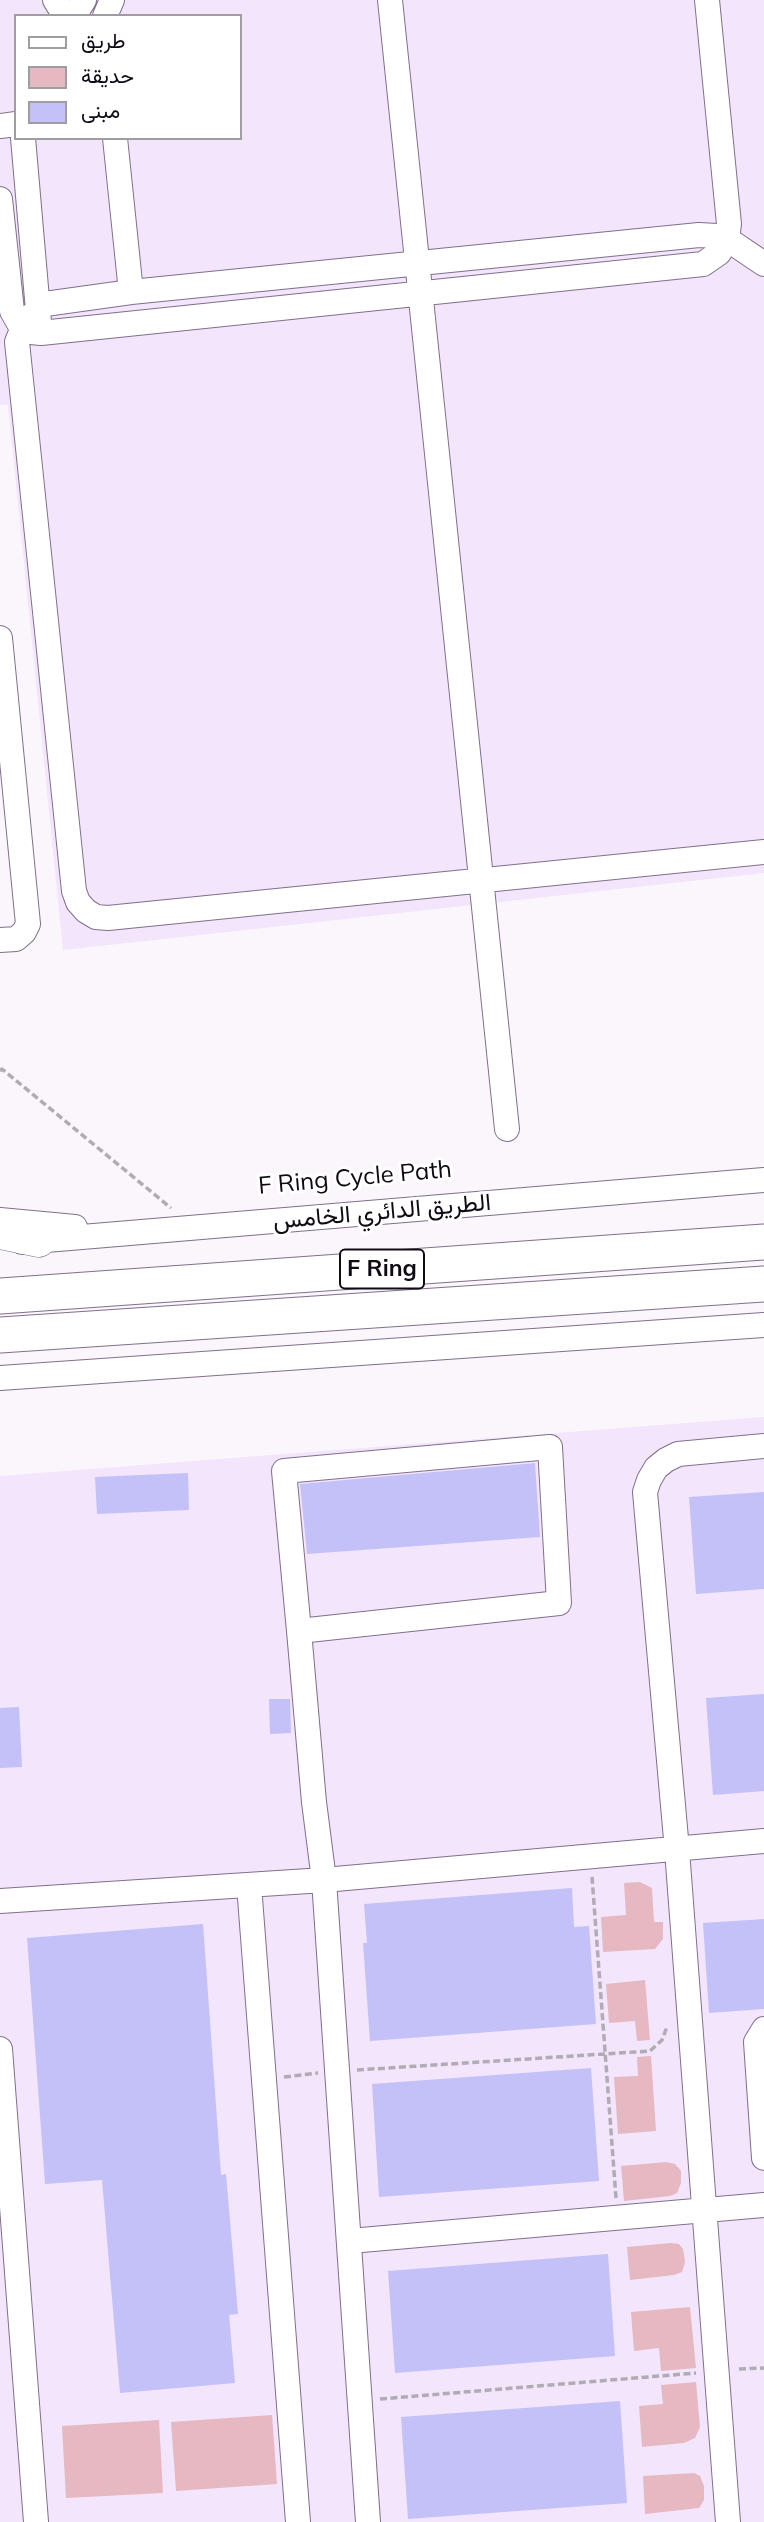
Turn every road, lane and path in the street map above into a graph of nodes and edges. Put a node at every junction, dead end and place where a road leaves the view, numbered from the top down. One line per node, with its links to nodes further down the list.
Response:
1 (390, 0): 7 (street)
2 (707, 0): 6 (street)
3 (23, 140): 11 (street)
4 (115, 140): 9 (street)
5 (0, 200): 12 (street)
6 (727, 239): 7 (street); 8 (street); 10 (street)
7 (417, 264): 9 (street); 10 (street)
8 (764, 264)
9 (131, 292): 11 (street)
10 (420, 295): 12 (street); 15 (street)
11 (38, 308): 12 (street)
12 (31, 330): 15 (street)
13 (0, 638): 16 (street)
14 (764, 852): 15 (street)
15 (480, 879): 18 (street)
16 (0, 940)
17 (1, 1069): 20 (path)
18 (507, 1129)
19 (764, 1180): 23 (street, الطريق الدائري الخامس)
20 (176, 1212)
21 (0, 1220): 23 (street)
22 (0, 1233): 24 (main road)
23 (128, 1233): 24 (street, الطريق الدائري الخامس)
24 (39, 1241): 26 (street, الطريق الدائري الخامس)
25 (764, 1242): 28 (highway, F Ring)
26 (0, 1244)
27 (764, 1284): 30 (highway, F Ring)
28 (0, 1296)
29 (764, 1325): 31 (street)
30 (0, 1335)
31 (0, 1378)
32 (764, 1446): 35 (street)
33 (299, 1631): 33 (street); 37 (street)
34 (764, 1841): 35 (street)
35 (677, 1850): 36 (street); 40 (street)
36 (591, 1857): 37 (street); 43 (path)
37 (324, 1880): 38 (street); 44 (street)
38 (249, 1885): 39 (street); 45 (street)
39 (0, 1901)
40 (690, 2014): 43 (path); 48 (street)
41 (764, 2029): 46 (street)
42 (0, 2049): 54 (street)
43 (606, 2054): 44 (path); 49 (path)
44 (338, 2071): 45 (path); 50 (street)
45 (264, 2079): 55 (street)
46 (764, 2158)
47 (764, 2205): 48 (street)
48 (704, 2210): 49 (street); 52 (street)
49 (618, 2217): 50 (street)
50 (350, 2241): 53 (street)
51 (764, 2368): 52 (path)
52 (716, 2371): 53 (path); 57 (street)
53 (360, 2401): 56 (street)
54 (36, 2522)
55 (298, 2522)
56 (368, 2522)
57 (728, 2522)

